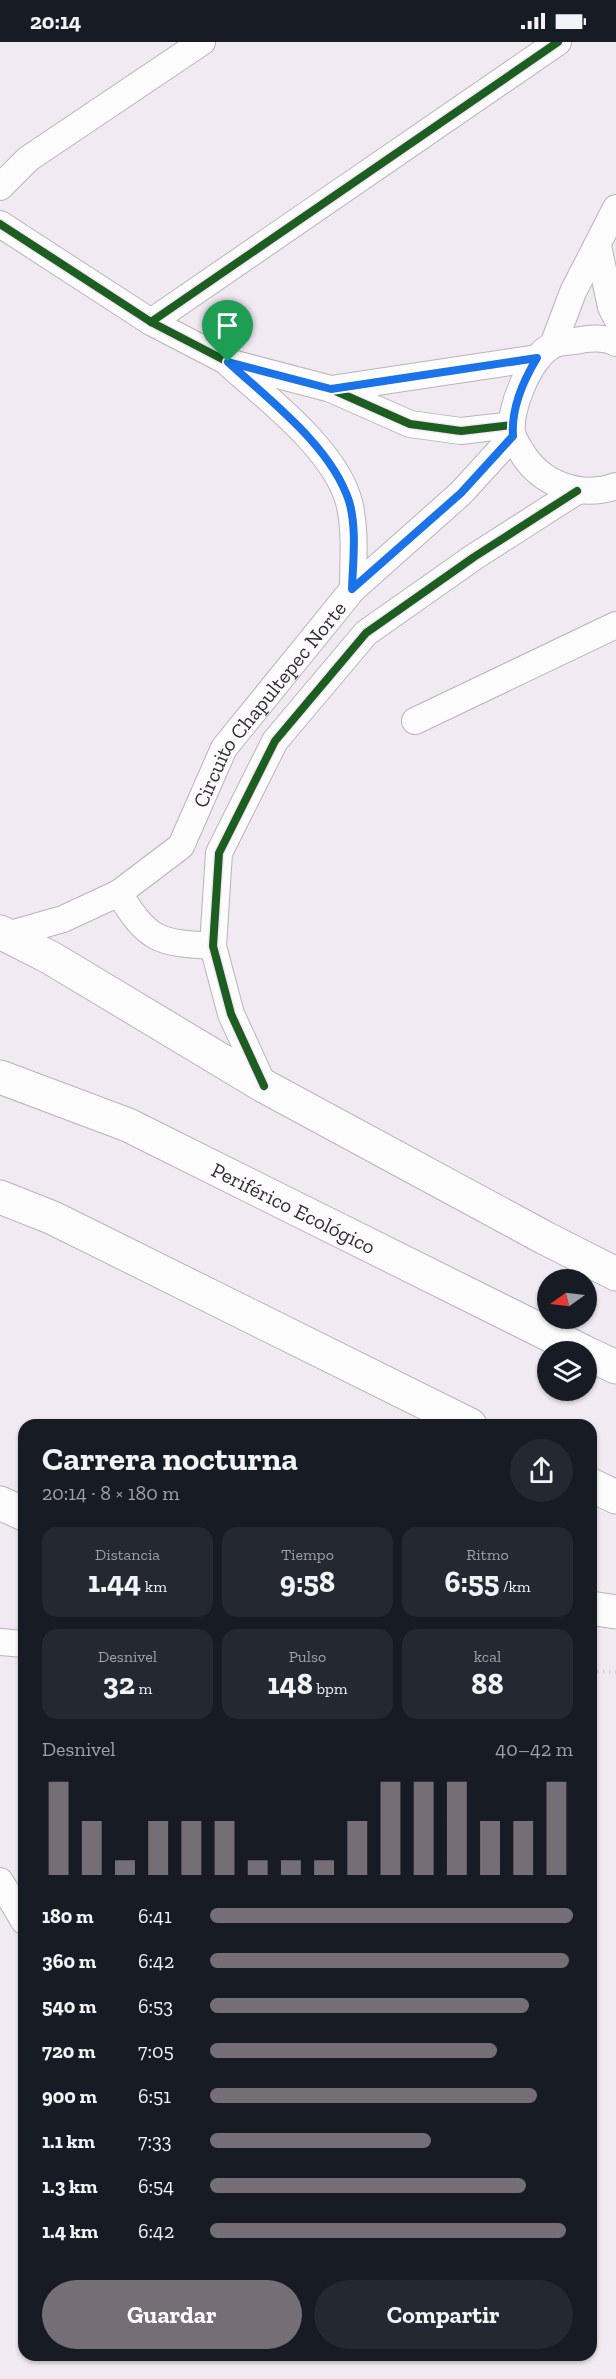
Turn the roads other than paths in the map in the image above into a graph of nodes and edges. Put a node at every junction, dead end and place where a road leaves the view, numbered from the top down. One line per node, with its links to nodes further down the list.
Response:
1 (202, 42): 3 (street)
2 (558, 42): 8 (street)
3 (0, 187)
4 (616, 208): 6 (street)
5 (0, 224): 8 (street)
6 (598, 246): 7 (street); 10 (street)
7 (616, 316)
8 (152, 322): 11 (street)
9 (616, 343): 10 (street)
10 (545, 351): 12 (street); 13 (street)
11 (228, 362): 12 (street); 16 (street)
12 (331, 389): 13 (street)
13 (512, 430): 15 (street); 16 (street, Circuito Chapultepec Norte)
14 (616, 486): 15 (street)
15 (577, 491): 21 (street, Circuito Chapultepec Norte)
16 (352, 589): 19 (street, Circuito Chapultepec Norte)
17 (616, 625): 18 (street)
18 (415, 720)
19 (119, 893): 20 (street, Circuito Chapultepec Norte); 21 (street)
20 (4, 933): 23 (highway)
21 (213, 946): 23 (street, Circuito Chapultepec Norte)
22 (0, 1077): 26 (highway, Periférico Ecológico)
23 (264, 1086): 25 (highway)
24 (0, 1197): 29 (highway)
25 (616, 1275)
26 (563, 1341)
27 (597, 1358): 28 (highway, Periférico Ecológico)
28 (616, 1367)
29 (459, 1419)
30 (597, 1488): 31 (highway)
31 (616, 1497)
32 (0, 1503): 33 (highway)
33 (18, 1511)
34 (597, 1609): 35 (highway)
35 (616, 1611)
36 (0, 1642): 37 (street)
37 (18, 1644)
38 (0, 1881): 39 (street)
39 (18, 1911)

